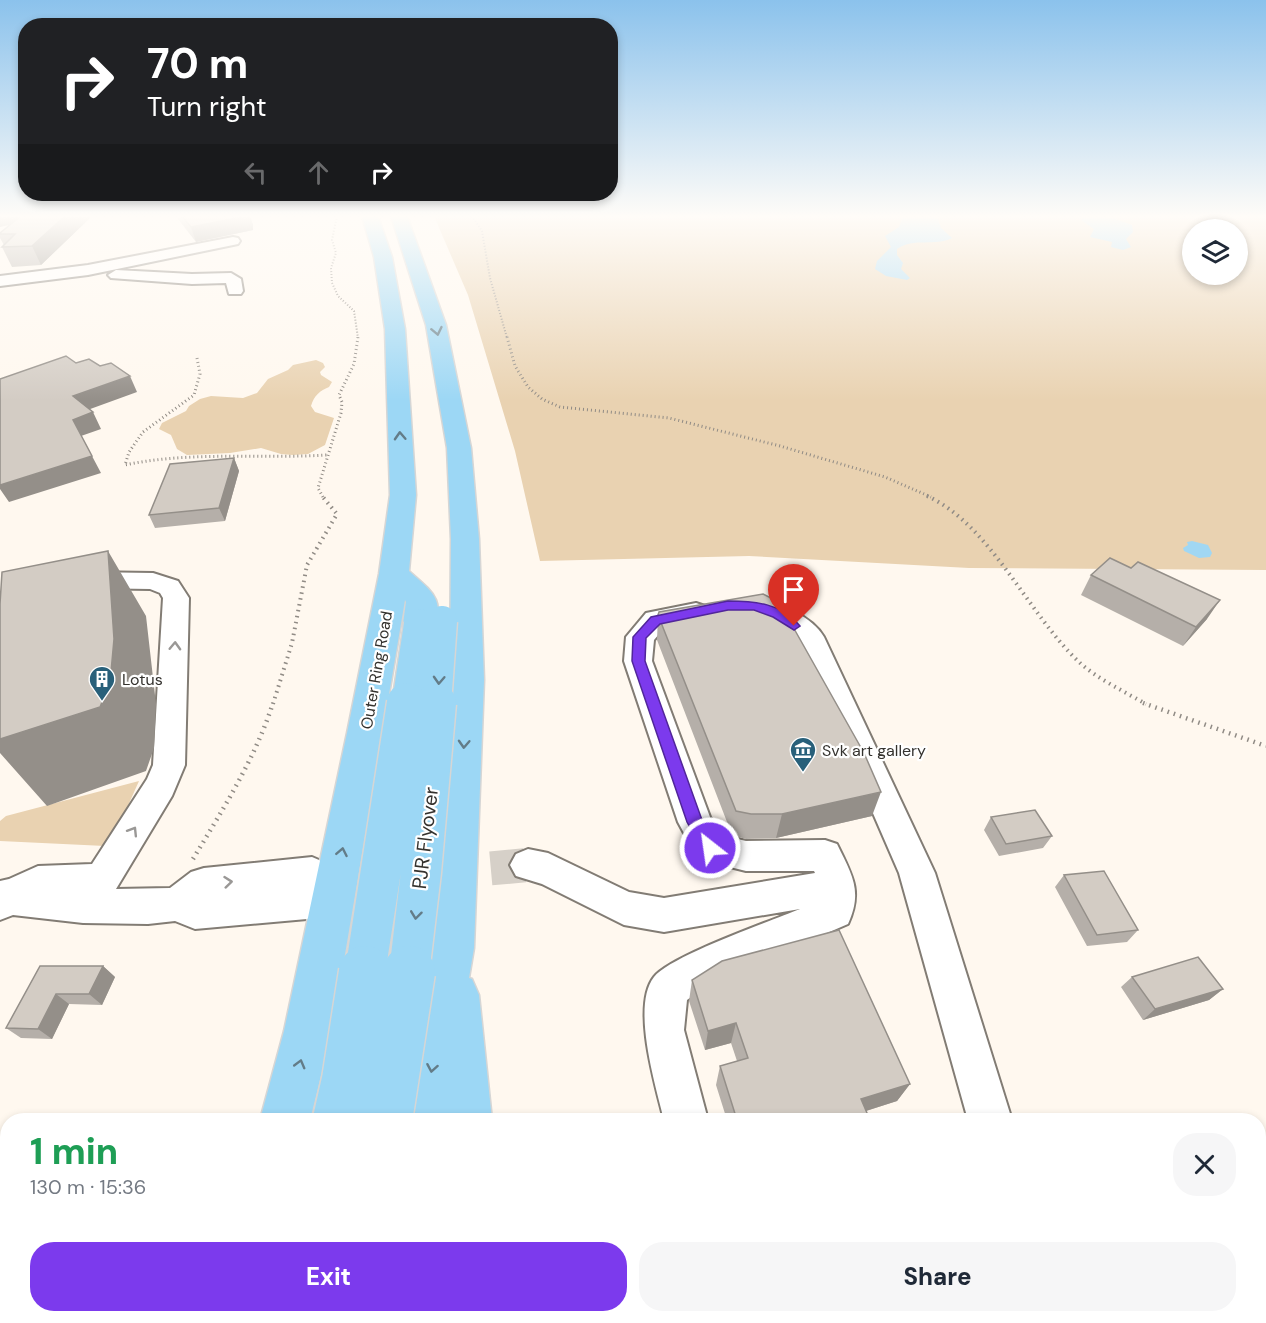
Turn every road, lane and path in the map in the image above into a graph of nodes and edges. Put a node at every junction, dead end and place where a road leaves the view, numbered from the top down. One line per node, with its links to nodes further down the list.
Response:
1 (42, 278): 7 (street)
2 (163, 278): 8 (street)
3 (332, 278): 10 (path)
4 (387, 278): 12 (highway, Outer Ring Road, one-way to 4)
5 (420, 278): 11 (highway, one-way to 11)
6 (490, 278): 15 (path)
7 (0, 281)
8 (235, 291)
9 (197, 358): 10 (path)
10 (327, 455): 19 (path)
11 (465, 550): 14 (highway, PJR Flyover); 20 (highway, one-way to 20)
12 (395, 560): 14 (highway, PJR Flyover); 21 (highway, Outer Ring Road, one-way to 12)
13 (60, 579): 18 (street, one-way to 13)
14 (430, 623): 22 (highway, PJR Flyover, bridge); 23 (highway, PJR Flyover, one-way to 23, bridge)
15 (1266, 746)
16 (528, 865): 17 (street)
17 (838, 886): 26 (street); 27 (street)
18 (3, 897): 19 (street)
19 (177, 904)
20 (452, 948): 24 (highway, one-way to 24); 25 (highway)
21 (287, 1113)
22 (341, 1113)
23 (387, 1113)
24 (423, 1113)
25 (466, 1113)
26 (684, 1113)
27 (988, 1113)

